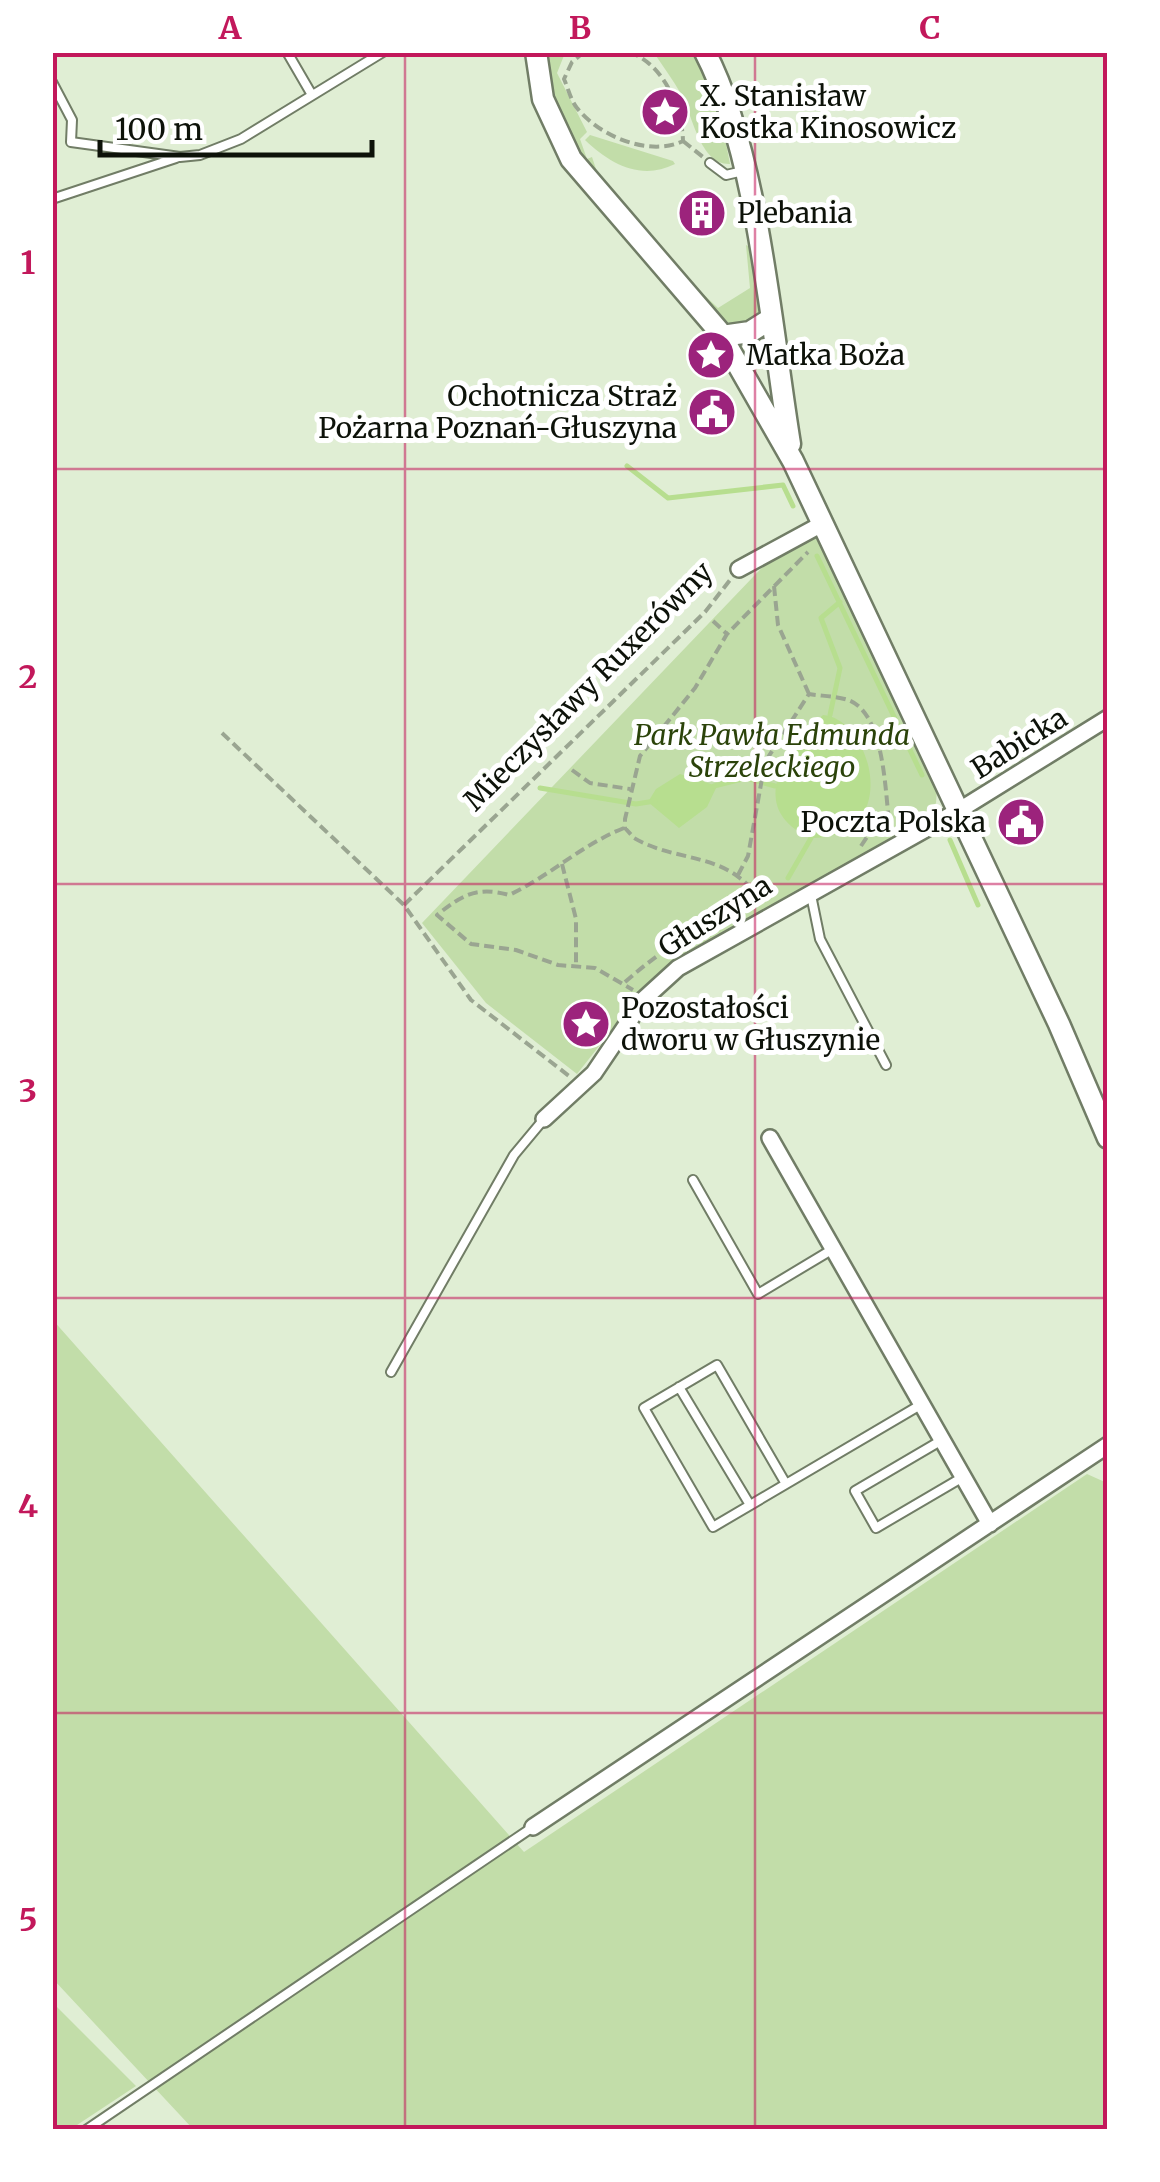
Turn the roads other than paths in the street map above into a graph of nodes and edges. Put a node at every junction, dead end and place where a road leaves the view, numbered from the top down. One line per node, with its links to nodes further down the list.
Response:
1 (287, 52): 6 (lane)
2 (383, 52): 6 (lane)
3 (536, 52): 12 (street)
4 (704, 52): 9 (street)
5 (52, 82): 7 (lane)
6 (312, 95): 7 (lane)
7 (180, 157): 10 (lane)
8 (710, 163): 9 (lane)
9 (743, 171): 11 (street)
10 (52, 199)
11 (769, 320): 12 (street); 13 (street)
12 (722, 336): 13 (street)
13 (793, 461): 14 (street)
14 (824, 528): 15 (street, Mieczysławy Ruxerówny); 17 (street)
15 (739, 569)
16 (1108, 718): 17 (street, Babicka)
17 (958, 810): 18 (street, Głuszyna); 22 (street)
18 (810, 890): 19 (lane); 20 (street, Głuszyna)
19 (886, 1065)
20 (544, 1119): 25 (lane)
21 (770, 1138): 24 (street)
22 (1108, 1138)
23 (693, 1180): 24 (lane)
24 (834, 1249): 27 (street)
25 (391, 1372)
26 (680, 1387): 33 (lane); 34 (lane); 34 (lane)
27 (922, 1404): 28 (street); 33 (lane)
28 (942, 1440): 32 (street); 32 (lane)
29 (1108, 1445): 30 (street)
30 (1085, 1462): 31 (street); 35 (street)
31 (1108, 1466)
32 (963, 1477): 35 (street)
33 (786, 1484): 34 (lane)
34 (750, 1505)
35 (990, 1524): 36 (street)
36 (534, 1827): 37 (lane)
37 (86, 2130)

